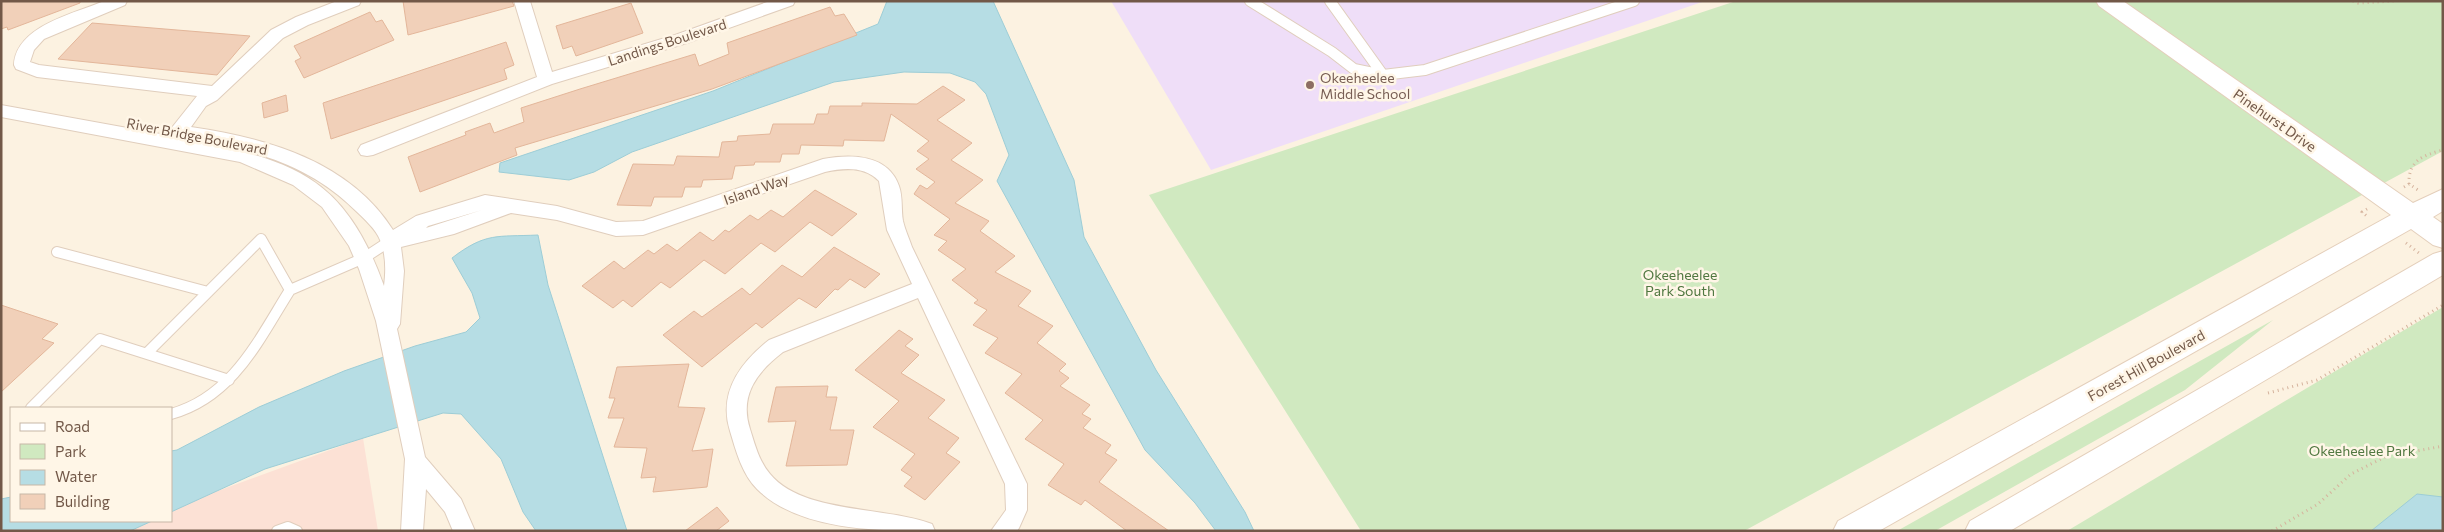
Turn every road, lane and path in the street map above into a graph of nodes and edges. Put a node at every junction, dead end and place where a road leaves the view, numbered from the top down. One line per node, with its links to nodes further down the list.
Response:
1 (119, 1): 14 (street)
2 (353, 1): 11 (street)
3 (522, 1): 13 (street)
4 (787, 1): 13 (street, Landings Boulevard)
5 (1250, 1): 12 (lane)
6 (1330, 1): 12 (lane)
7 (1634, 1): 12 (lane)
8 (2108, 1): 22 (main road, Pinehurst Drive)
9 (2352, 1): 10 (path)
10 (2394, 1)
11 (332, 5): 14 (street)
12 (1383, 75)
13 (546, 80): 18 (street, Landings Boulevard)
14 (213, 94): 17 (street)
15 (1, 99): 17 (street, River Bridge Boulevard)
16 (1, 111): 17 (street, River Bridge Boulevard)
17 (179, 138): 24 (street, River Bridge Boulevard); 26 (street, River Bridge Boulevard)
18 (367, 150)
19 (2443, 150): 20 (path)
20 (2409, 184)
21 (2443, 199): 22 (main road, Forest Hill Boulevard)
22 (2413, 216): 23 (main road, Pinehurst Drive); 46 (main road, Forest Hill Boulevard)
23 (2443, 238)
24 (390, 241): 26 (lane); 28 (street, Island Way); 32 (street, River Bridge Boulevard)
25 (57, 252): 30 (lane)
26 (364, 258): 29 (lane); 32 (street, River Bridge Boulevard)
27 (2443, 262): 47 (main road)
28 (923, 288): 44 (street); 45 (street, Island Way)
29 (290, 290): 30 (lane); 34 (lane)
30 (208, 292): 33 (lane)
31 (2443, 305): 35 (path)
32 (389, 330): 39 (street, River Bridge Boulevard)
33 (147, 354): 34 (lane); 36 (lane)
34 (229, 380): 37 (lane)
35 (2268, 393)
36 (32, 407)
37 (172, 414)
38 (2443, 446): 48 (path)
39 (415, 460): 42 (street, River Bridge Boulevard); 43 (street, River Bridge Boulevard)
40 (277, 531): 41 (lane)
41 (296, 531)
42 (412, 531)
43 (464, 531)
44 (924, 531)
45 (1002, 531)
46 (1849, 531)
47 (1981, 531)
48 (2272, 531)

